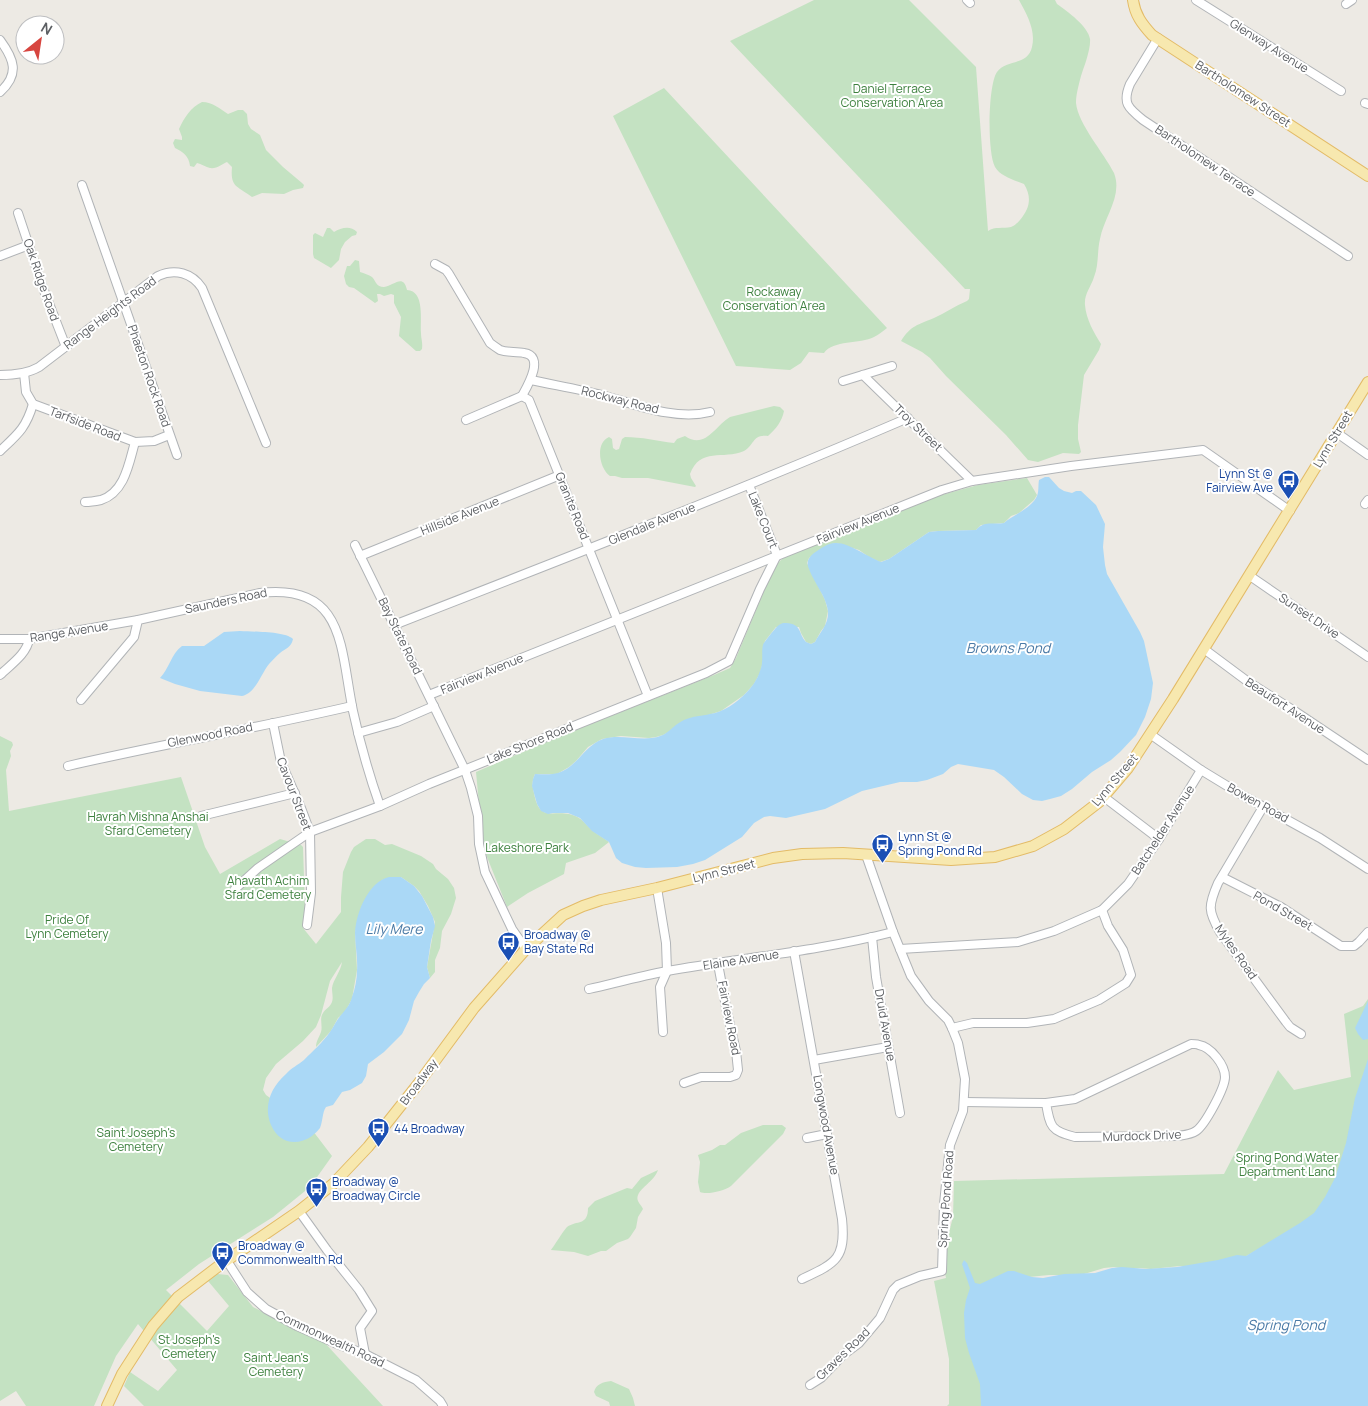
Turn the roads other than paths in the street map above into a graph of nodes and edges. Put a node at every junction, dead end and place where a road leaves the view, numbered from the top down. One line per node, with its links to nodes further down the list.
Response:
1 (1133, 0): 3 (main road, Bartholomew Street)
2 (1196, 0): 5 (street, Glenway Avenue)
3 (1158, 38): 7 (main road, Bartholomew Street); 12 (street, Bartholomew Terrace)
4 (0, 40): 6 (street)
5 (1342, 91)
6 (0, 92)
7 (1368, 176)
8 (82, 185): 14 (street, Phaeton Rock Road)
9 (18, 213): 10 (street, Oak Ridge Road)
10 (29, 245): 11 (street); 15 (street, Oak Ridge Road)
11 (0, 256)
12 (1348, 256)
13 (435, 264): 20 (street)
14 (124, 302): 15 (street, Range Heights Road); 29 (street, Phaeton Rock Road); 31 (street, Range Heights Road)
15 (66, 347): 17 (street, Range Heights Road)
16 (892, 366): 19 (street)
17 (24, 373): 18 (street, Range Heights Road); 24 (street, Tarfside Road)
18 (0, 375)
19 (863, 375): 21 (street); 26 (street, Troy Street)
20 (530, 380): 23 (street); 25 (street, Rockway Road)
21 (843, 382)
22 (1368, 382): 28 (main road, Lynn Street)
23 (522, 396): 27 (street); 35 (street, Granite Road)
24 (33, 404): 30 (street, Tarfside Road); 32 (street)
25 (710, 412)
26 (908, 418): 36 (street, Troy Street); 37 (street, Glendale Avenue)
27 (466, 420)
28 (1337, 434): 34 (street); 39 (main road, Lynn Street)
29 (169, 435): 30 (street, Tarfside Road); 33 (street, Phaeton Rock Road)
30 (135, 442): 38 (street)
31 (266, 443)
32 (0, 451)
33 (177, 455)
34 (1368, 455)
35 (560, 476): 41 (street, Granite Road); 43 (street, Hillside Avenue)
36 (972, 481): 39 (street, Fairview Avenue); 42 (street, Fairview Avenue)
37 (749, 485): 41 (street, Glendale Avenue); 42 (street, Lake Court)
38 (85, 502)
39 (1290, 511): 44 (main road, Lynn Street)
40 (355, 545): 43 (street, Bay State Road)
41 (589, 549): 46 (street, Granite Road); 47 (street, Glendale Avenue)
42 (778, 555): 46 (street, Fairview Avenue); 54 (street, Lake Shore Road)
43 (360, 556): 47 (street, Bay State Road)
44 (1250, 576): 50 (main road, Lynn Street); 51 (street, Sunset Drive)
45 (138, 620): 49 (street, Range Avenue); 55 (street); 56 (street, Saunders Road)
46 (618, 620): 53 (street, Fairview Avenue); 54 (street, Granite Road)
47 (394, 625): 53 (street, Bay State Road)
48 (0, 639): 49 (street, Range Avenue)
49 (29, 639): 52 (street)
50 (1204, 649): 60 (main road, Lynn Street); 61 (street, Beaufort Avenue)
51 (1368, 657)
52 (0, 675)
53 (429, 695): 57 (street, Bay State Road)
54 (648, 696): 63 (street, Lake Shore Road)
55 (81, 700)
56 (352, 706): 58 (street, Glenwood Road); 59 (street, Saunders Road)
57 (434, 706): 59 (street); 63 (street, Bay State Road)
58 (273, 723): 62 (street, Glenwood Road); 65 (street, Cavour Street)
59 (358, 733): 67 (street, Saunders Road)
60 (1150, 734): 64 (street, Bowen Road); 66 (main road, Lynn Street)
61 (1368, 760)
62 (68, 766)
63 (465, 770): 67 (street, Lake Shore Road); 83 (street, Bay State Road)
64 (1201, 770): 68 (street, Bowen Road); 71 (street, Batchelder Avenue)
65 (295, 793): 69 (street); 70 (street, Cavour Street)
66 (1104, 797): 71 (street); 72 (main road, Lynn Street)
67 (380, 806): 70 (street, Lake Shore Road)
68 (1263, 807): 73 (street, Bowen Road); 74 (street, Myles Road)
69 (201, 816)
70 (310, 832): 76 (street, Lake Shore Road); 78 (street, Cavour Street)
71 (1159, 839): 77 (street, Batchelder Avenue)
72 (866, 855): 75 (main road, Lynn Street); 79 (street, Spring Pond Road)
73 (1368, 869)
74 (1222, 877): 80 (street, Pond Street); 91 (street, Myles Road)
75 (657, 888): 82 (main road, Lynn Street); 87 (street)
76 (235, 889)
77 (1102, 910): 84 (street, Batchelder Avenue); 89 (street)
78 (307, 925)
79 (892, 932): 81 (street, Elaine Avenue); 84 (street, Spring Pond Road)
80 (1368, 932)
81 (872, 937): 85 (street, Elaine Avenue); 92 (street, Druid Avenue)
82 (538, 938): 83 (main road, Broadway)
83 (526, 949): 100 (main road, Broadway)
84 (900, 949): 89 (street, Spring Pond Road)
85 (794, 951): 86 (street, Elaine Avenue); 93 (street, Longwood Avenue)
86 (718, 964): 87 (street, Elaine Avenue); 94 (street, Fairview Road)
87 (667, 971): 88 (street, Elaine Avenue); 90 (street)
88 (589, 989)
89 (952, 1028): 95 (street, Spring Pond Road)
90 (663, 1032)
91 (1301, 1034)
92 (888, 1047): 93 (street); 97 (street, Druid Avenue)
93 (814, 1060): 98 (street, Longwood Avenue)
94 (684, 1083)
95 (964, 1102): 96 (street, Murdock Drive); 102 (street, Spring Pond Road)
96 (1046, 1103): 96 (street, Murdock Drive)
97 (900, 1113)
98 (827, 1134): 99 (street); 103 (street, Longwood Avenue)
99 (806, 1138)
100 (299, 1211): 101 (main road, Broadway); 104 (street)
101 (227, 1261): 104 (street, Commonwealth Road); 106 (main road, Broadway)
102 (942, 1271): 105 (street, Graves Road)
103 (802, 1279)
104 (365, 1354): 107 (street, Commonwealth Road)
105 (810, 1385)
106 (107, 1406)
107 (443, 1406)

